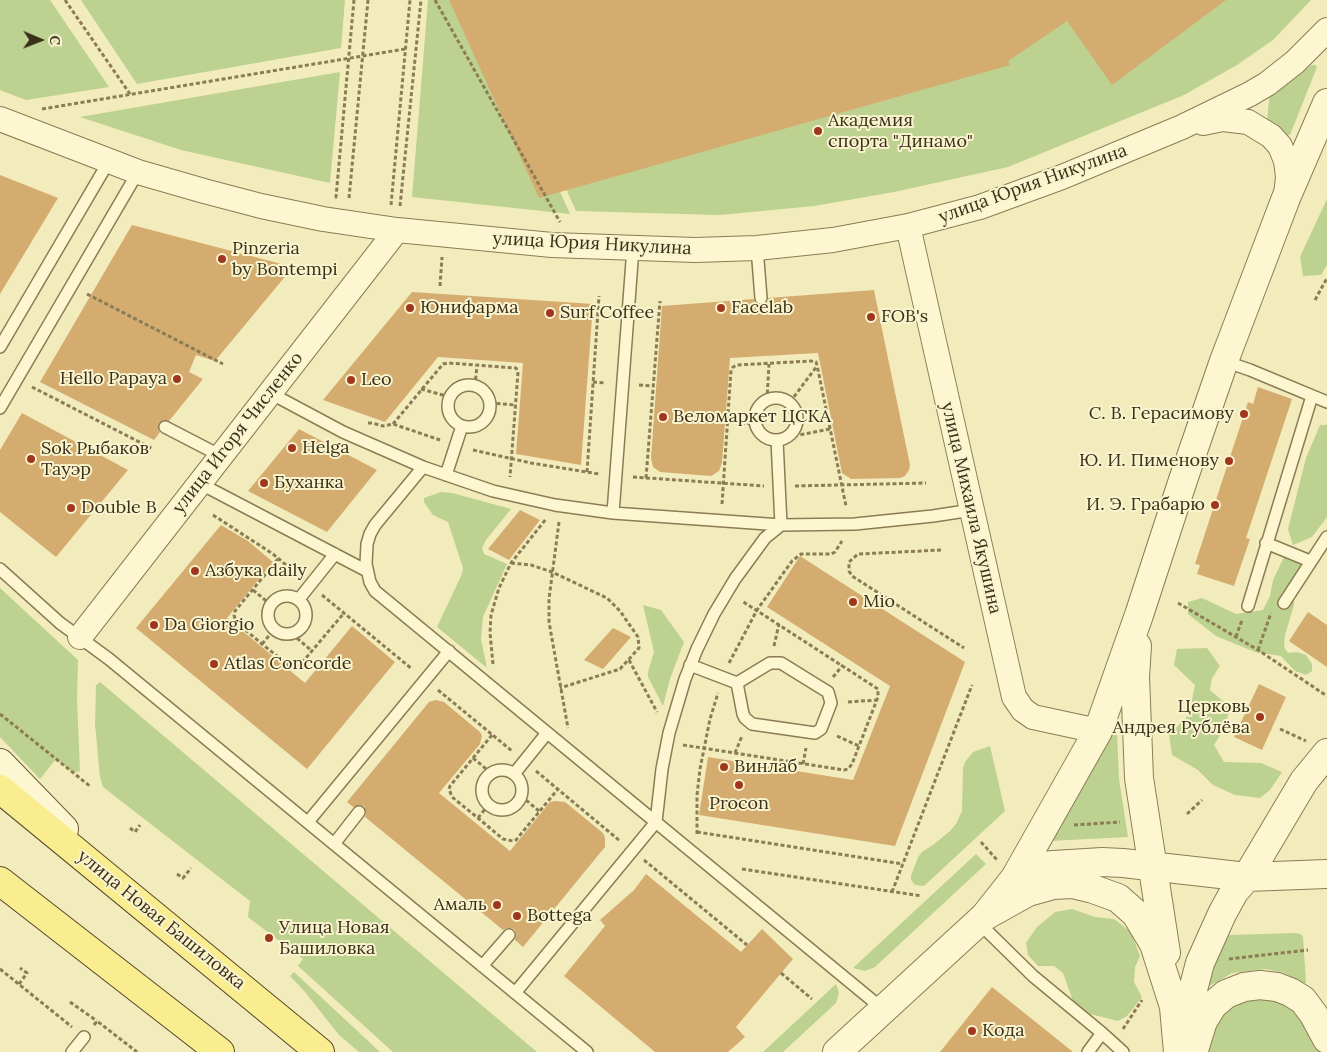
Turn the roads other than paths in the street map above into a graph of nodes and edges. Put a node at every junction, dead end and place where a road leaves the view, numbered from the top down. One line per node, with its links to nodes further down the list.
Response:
1 (1327, 30): 4 (street, улица Юрия Никулина)
2 (1327, 103): 7 (street)
3 (0, 119): 5 (street, улица Юрия Никулина)
4 (1182, 127): 7 (street, улица Юрия Никулина); 8 (street, улица Юрия Никулина)
5 (109, 162): 6 (street, улица Юрия Никулина); 13 (lane)
6 (138, 172): 9 (street, улица Юрия Никулина); 18 (lane)
7 (1286, 198): 14 (street)
8 (908, 226): 11 (street, улица Юрия Никулина); 26 (street, улица Михаила Якушина)
9 (397, 230): 10 (street, улица Юрия Никулина); 15 (street, улица Игоря Численко)
10 (632, 248): 11 (street, улица Юрия Никулина); 27 (lane)
11 (757, 248): 12 (lane)
12 (761, 298)
13 (0, 347)
14 (1224, 361): 16 (lane); 38 (street)
15 (270, 393): 22 (street, улица Игоря Численко); 23 (lane)
16 (1312, 396): 17 (lane); 30 (lane)
17 (1327, 402)
18 (0, 408)
19 (462, 426): 19 (lane); 24 (lane)
20 (165, 427): 22 (lane)
21 (781, 439): 21 (lane); 28 (lane)
22 (221, 456): 25 (street, улица Игоря Численко)
23 (424, 467): 24 (lane); 34 (lane)
24 (446, 475): 27 (lane)
25 (199, 483): 31 (lane); 39 (street, улица Игоря Численко)
26 (972, 510): 28 (lane); 43 (street, улица Михаила Якушина)
27 (613, 512): 28 (lane)
28 (782, 525): 41 (lane)
29 (1327, 537): 32 (lane)
30 (1266, 543): 32 (lane); 37 (lane)
31 (336, 554): 34 (lane); 35 (lane)
32 (1310, 561): 36 (lane)
33 (0, 569): 39 (lane)
34 (367, 571): 40 (lane)
35 (298, 599): 35 (lane)
36 (1284, 603)
37 (1248, 606)
38 (1139, 614): 43 (street); 53 (street)
39 (80, 637): 50 (lane)
40 (449, 651): 44 (lane); 50 (lane)
41 (690, 665): 42 (lane); 51 (lane)
42 (737, 683): 42 (lane)
43 (1098, 732): 54 (street)
44 (547, 733): 47 (lane); 51 (lane)
45 (1318, 748): 56 (street)
46 (0, 763): 57 (street)
47 (514, 774): 47 (lane)
48 (0, 789): 57 (main road, улица Новая Башиловка)
49 (359, 812): 52 (lane)
50 (308, 822): 52 (lane)
51 (656, 822): 62 (lane); 63 (lane)
52 (334, 844): 61 (lane)
53 (1153, 867): 54 (street); 56 (street); 64 (street)
54 (1006, 869): 59 (street)
55 (1327, 874): 56 (street)
56 (1247, 876): 68 (street)
57 (118, 884): 71 (main road, улица Новая Башиловка)
58 (7, 888): 70 (main road)
59 (981, 919): 63 (street); 64 (street); 65 (lane)
60 (508, 935): 61 (lane)
61 (482, 966): 62 (lane)
62 (515, 993): 72 (lane)
63 (884, 1010): 73 (street)
64 (1176, 1013): 68 (street)
65 (1102, 1033): 74 (lane); 75 (lane)
66 (84, 1037): 69 (lane)
67 (1327, 1039): 68 (street)
68 (1184, 1051)
69 (72, 1052)
70 (220, 1052)
71 (320, 1052)
72 (587, 1052)
73 (837, 1052)
74 (1088, 1052)
75 (1124, 1052)

